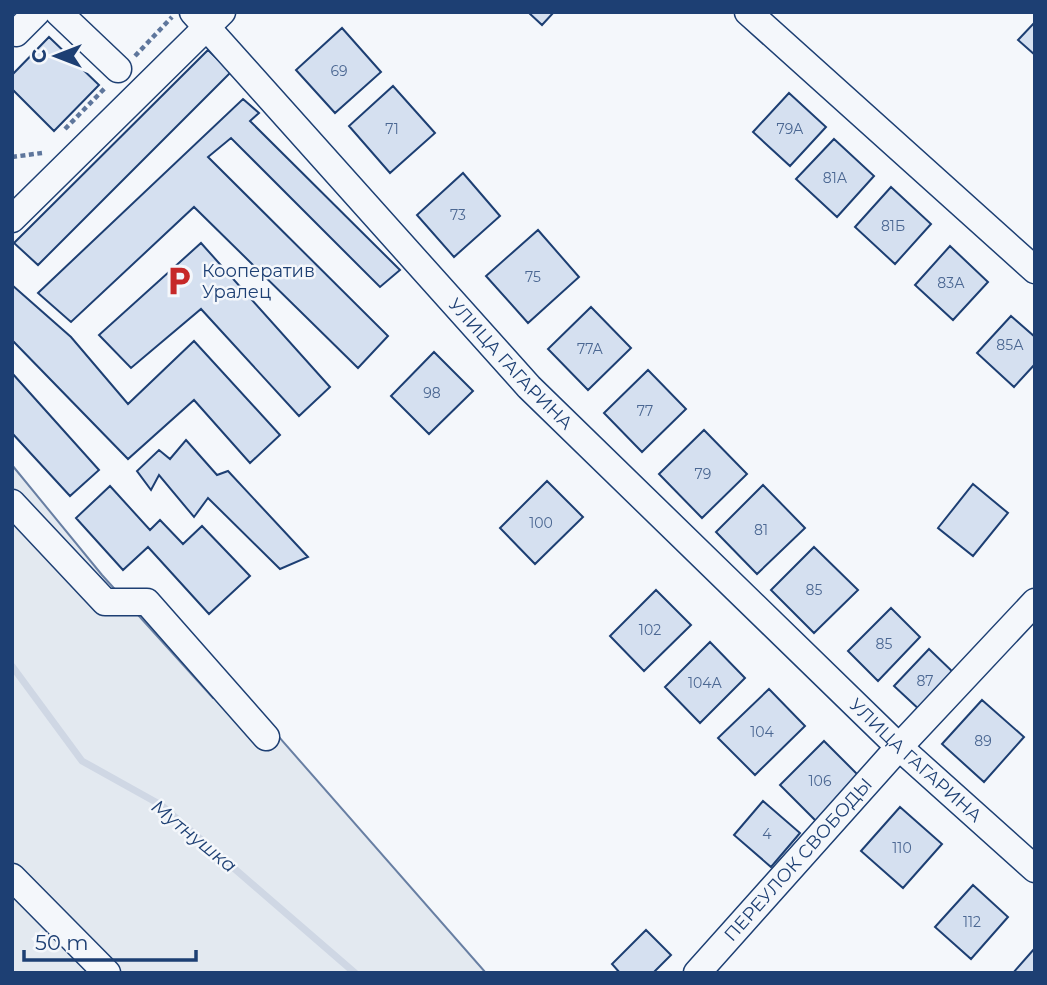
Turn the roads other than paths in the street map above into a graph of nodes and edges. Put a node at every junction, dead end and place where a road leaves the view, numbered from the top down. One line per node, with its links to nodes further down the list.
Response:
1 (37, 12): 5 (street)
2 (58, 12): 6 (street)
3 (748, 12): 8 (street)
4 (208, 17): 7 (street, УЛИЦА ГАГАРИНА); 12 (street, УЛИЦА ГАГАРИНА)
5 (12, 30)
6 (118, 69)
7 (12, 219)
8 (1035, 270)
9 (12, 503): 11 (street)
10 (1035, 602): 12 (street, ПЕРЕУЛОК СВОБОДЫ)
11 (266, 737)
12 (899, 747): 13 (street, УЛИЦА ГАГАРИНА); 16 (street, ПЕРЕУЛОК СВОБОДЫ)
13 (1035, 869)
14 (12, 877): 15 (street)
15 (107, 973)
16 (697, 973)

